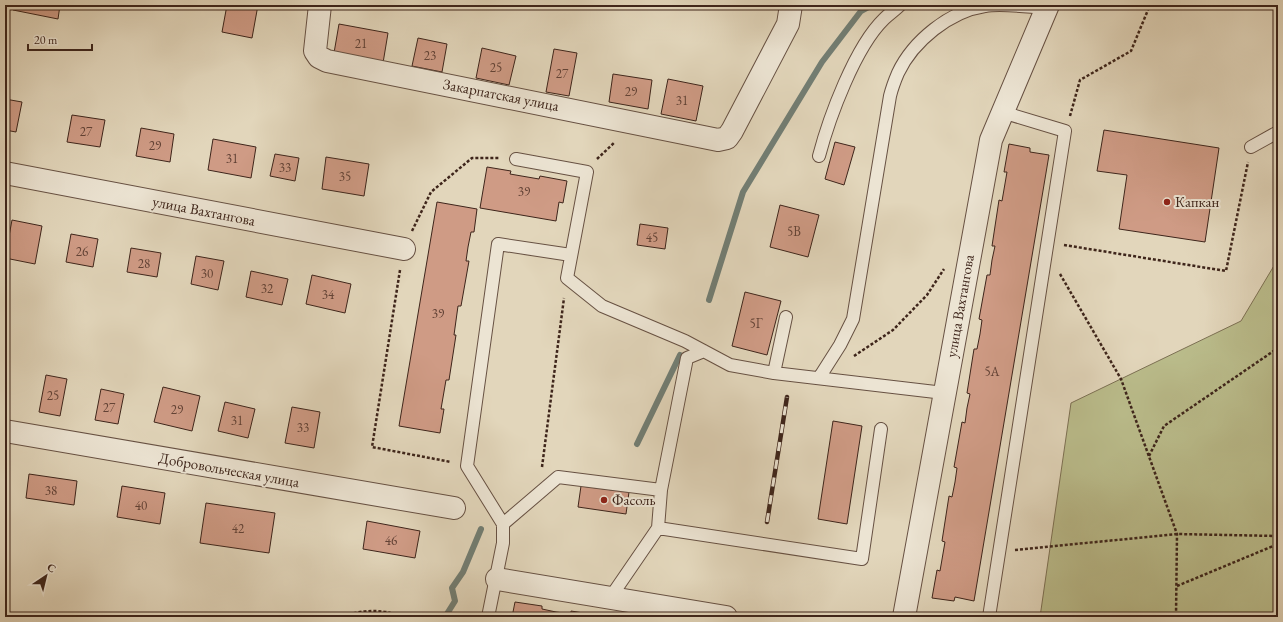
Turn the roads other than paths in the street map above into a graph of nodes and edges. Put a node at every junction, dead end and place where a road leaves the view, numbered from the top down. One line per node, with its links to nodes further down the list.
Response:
1 (320, 5): 2 (street, Закарпатская улица)
2 (791, 5)
3 (900, 5): 8 (lane)
4 (1045, 6): 5 (street, улица Вахтангова); 16 (lane)
5 (1002, 112): 17 (street, улица Вахтангова); 29 (lane)
6 (1278, 132): 7 (lane)
7 (1251, 147)
8 (819, 156)
9 (516, 159): 12 (lane)
10 (5, 173): 11 (street, улица Вахтангова)
11 (404, 249)
12 (571, 255): 14 (lane); 22 (lane)
13 (786, 317): 15 (lane)
14 (704, 351): 15 (lane); 20 (lane)
15 (774, 373): 16 (lane)
16 (819, 378): 17 (lane)
17 (944, 393): 28 (street, улица Вахтангова)
18 (881, 429): 23 (lane)
19 (5, 431): 21 (street, Добровольческая улица)
20 (661, 490): 22 (lane); 23 (lane)
21 (454, 508)
22 (503, 524): 24 (lane)
23 (658, 528): 25 (lane)
24 (497, 579): 25 (street); 26 (lane)
25 (610, 598): 27 (street)
26 (488, 617)
27 (726, 617)
28 (904, 617)
29 (989, 617)

